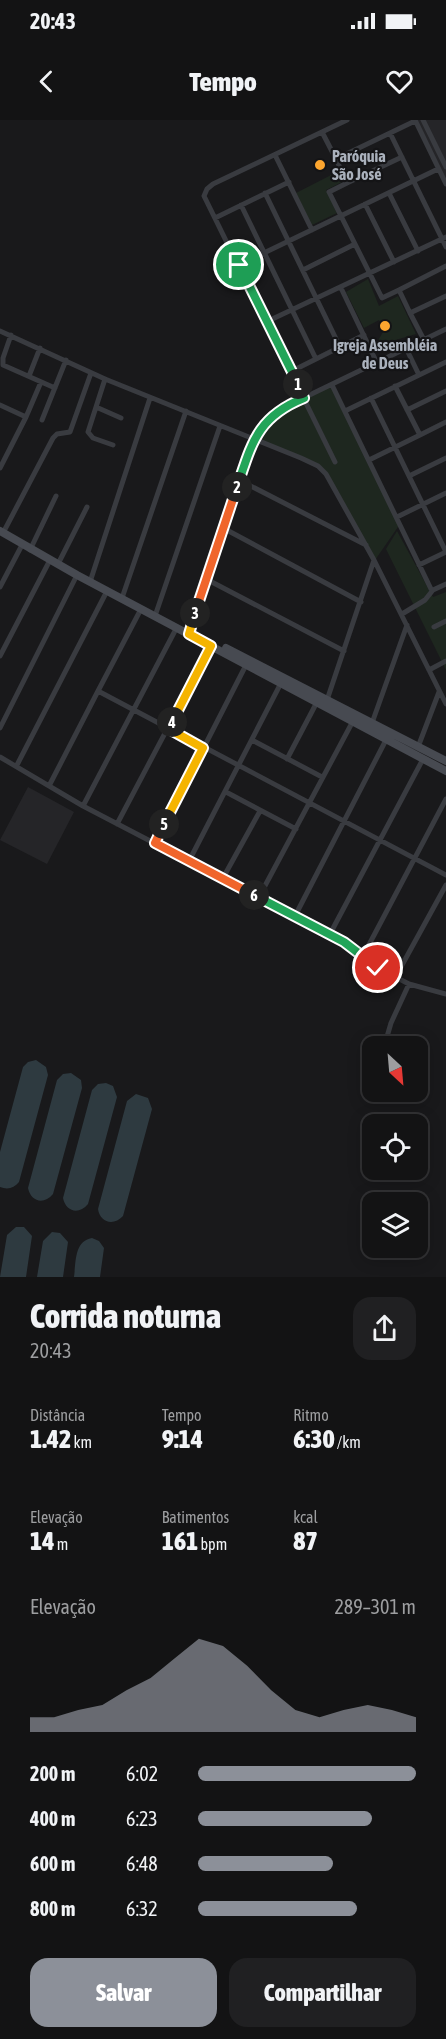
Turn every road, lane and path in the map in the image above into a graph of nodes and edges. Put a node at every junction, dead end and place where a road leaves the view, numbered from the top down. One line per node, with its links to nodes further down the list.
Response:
1 (347, 120): 4 (street)
2 (415, 120): 5 (street); 10 (street)
3 (423, 120): 9 (street)
4 (322, 132): 6 (street); 8 (street)
5 (390, 133): 7 (street); 8 (street)
6 (275, 155): 12 (street); 20 (street)
7 (402, 157): 11 (street); 13 (street)
8 (336, 159): 13 (street)
9 (446, 167)
10 (438, 169): 11 (street); 14 (street)
11 (414, 181): 16 (street); 22 (street)
12 (289, 182): 15 (street); 21 (street)
13 (347, 183): 19 (street)
14 (446, 184)
15 (265, 193): 18 (street); 23 (street)
16 (389, 193): 17 (street); 26 (street)
17 (365, 204): 19 (street); 28 (street)
18 (242, 205): 20 (street); 27 (street)
19 (341, 216): 21 (street); 24 (street)
20 (215, 218): 29 (street)
21 (312, 230): 23 (street)
22 (444, 238): 25 (street); 26 (street)
23 (289, 241): 27 (street); 31 (street)
24 (355, 244): 31 (street); 32 (street)
25 (446, 247)
26 (418, 250): 28 (street)
27 (265, 253): 29 (street); 37 (street)
28 (394, 262): 32 (street)
29 (239, 265): 39 (street)
30 (446, 266): 34 (street)
31 (303, 270): 36 (street)
32 (370, 274): 33 (street); 34 (street)
33 (340, 288): 36 (street); 43 (street)
34 (399, 290): 38 (street)
35 (446, 296): 38 (street)
36 (317, 299): 37 (street); 45 (street)
37 (293, 310): 39 (street); 48 (street)
38 (410, 313): 44 (street)
39 (266, 322): 52 (street)
40 (446, 329): 44 (street)
41 (0, 331): 42 (street)
42 (11, 335): 46 (street); 55 (street)
43 (364, 336): 45 (street); 51 (street)
44 (424, 340): 47 (street)
45 (340, 347): 48 (street)
46 (40, 348): 49 (street); 55 (street)
47 (406, 348): 51 (street); 54 (street)
48 (316, 359): 52 (street)
49 (66, 360): 53 (street); 60 (street)
50 (446, 362): 54 (street)
51 (377, 363): 58 (street)
52 (292, 371): 63 (street)
53 (91, 373): 56 (street); 91 (street)
54 (419, 375): 59 (street)
55 (29, 376): 57 (street)
56 (105, 379): 62 (street); 66 (street)
57 (41, 382): 60 (street); 70 (street)
58 (332, 385): 63 (street); 69 (street)
59 (395, 387): 64 (street); 67 (street)
60 (55, 388): 72 (street)
61 (446, 391): 67 (street)
62 (150, 398): 68 (street); 100 (street)
63 (304, 398): 76 (street); 81 (street)
64 (371, 398): 69 (street); 78 (street)
65 (0, 405): 70 (street)
66 (96, 408): 71 (street); 77 (street)
67 (407, 410): 75 (street)
68 (186, 411): 74 (street); 105 (street)
69 (345, 411): 80 (street)
70 (26, 417): 82 (street)
71 (122, 418)
72 (42, 420)
73 (446, 422): 75 (street)
74 (220, 426): 76 (street); 109 (street)
75 (420, 435): 78 (street)
76 (254, 439): 84 (street); 93 (street)
77 (113, 445)
78 (395, 447): 80 (street); 83 (street)
79 (446, 458): 83 (street)
80 (369, 460): 89 (street)
81 (335, 462)
82 (0, 468)
83 (409, 476): 87 (street)
84 (240, 480): 90 (street); 93 (street)
85 (446, 493): 87 (street)
86 (56, 496): 94 (street)
87 (423, 504): 89 (street); 97 (street)
88 (87, 507): 96 (street)
89 (397, 517): 97 (street)
90 (223, 528): 99 (street); 106 (street)
91 (2, 532): 92 (street)
92 (22, 545): 94 (street); 102 (street)
93 (366, 545): 95 (street)
94 (30, 550): 96 (street)
95 (375, 560): 106 (street); 108 (street)
96 (54, 562): 98 (street); 116 (street)
97 (419, 565): 103 (street)
98 (77, 575): 100 (street); 129 (street)
99 (206, 579): 113 (street); 115 (street)
100 (90, 582): 104 (street)
101 (446, 584): 103 (street)
102 (0, 587)
103 (433, 590): 108 (street)
104 (107, 591): 105 (street); 139 (street)
105 (122, 598): 107 (street)
106 (361, 602): 115 (street)
107 (141, 609): 109 (street); 121 (street)
108 (402, 614): 111 (street)
109 (155, 616): 113 (street)
110 (446, 621): 112 (street)
111 (407, 625): 119 (street); 128 (street)
112 (434, 627)
113 (185, 631): 114 (street); 123 (street); 126 (street)
114 (211, 646): 118 (street); 130 (street)
115 (344, 651): 123 (street)
116 (0, 656)
117 (446, 661): 119 (street)
118 (246, 665): 120 (street); 134 (street)
119 (429, 670): 122 (street)
120 (282, 683): 124 (street); 132 (street)
121 (99, 691): 126 (street); 143 (street)
122 (439, 692): 125 (street); 133 (street)
123 (327, 700): 128 (street)
124 (317, 702): 127 (street); 136 (street)
125 (446, 704)
126 (134, 710): 130 (street); 147 (street)
127 (353, 721): 131 (street); 142 (street)
128 (372, 723): 133 (street)
129 (0, 728)
130 (169, 729): 134 (street); 150 (street)
131 (387, 738): 137 (street); 149 (street)
132 (252, 740): 136 (street); 140 (street)
133 (418, 747): 138 (street)
134 (203, 748): 140 (street); 153 (street)
135 (0, 757): 139 (street)
136 (287, 759): 142 (street)
137 (423, 759): 141 (street); 152 (street)
138 (446, 761)
139 (17, 765): 143 (street)
140 (238, 766): 144 (street); 146 (street)
141 (446, 771)
142 (322, 777): 146 (street)
143 (49, 786): 147 (street)
144 (226, 792): 148 (street); 155 (street)
145 (446, 799): 154 (street)
146 (309, 802): 149 (street); 151 (street)
147 (83, 806): 150 (street)
148 (260, 811): 151 (street); 157 (street)
149 (344, 822): 152 (street); 160 (street)
150 (117, 824): 153 (street)
151 (296, 829): 159 (street)
152 (380, 840): 154 (street); 161 (street)
153 (155, 843): 155 (street)
154 (414, 859): 156 (street); 162 (street)
155 (189, 861): 157 (street)
156 (446, 875)
157 (223, 879): 159 (street)
158 (446, 885): 163 (street)
159 (259, 897): 160 (street)
160 (295, 916): 161 (street)
161 (330, 934): 162 (street)
162 (363, 956): 163 (street)
163 (396, 976): 164 (street)
164 (409, 984): 165 (street); 166 (street)
165 (446, 994)
166 (387, 1036)

